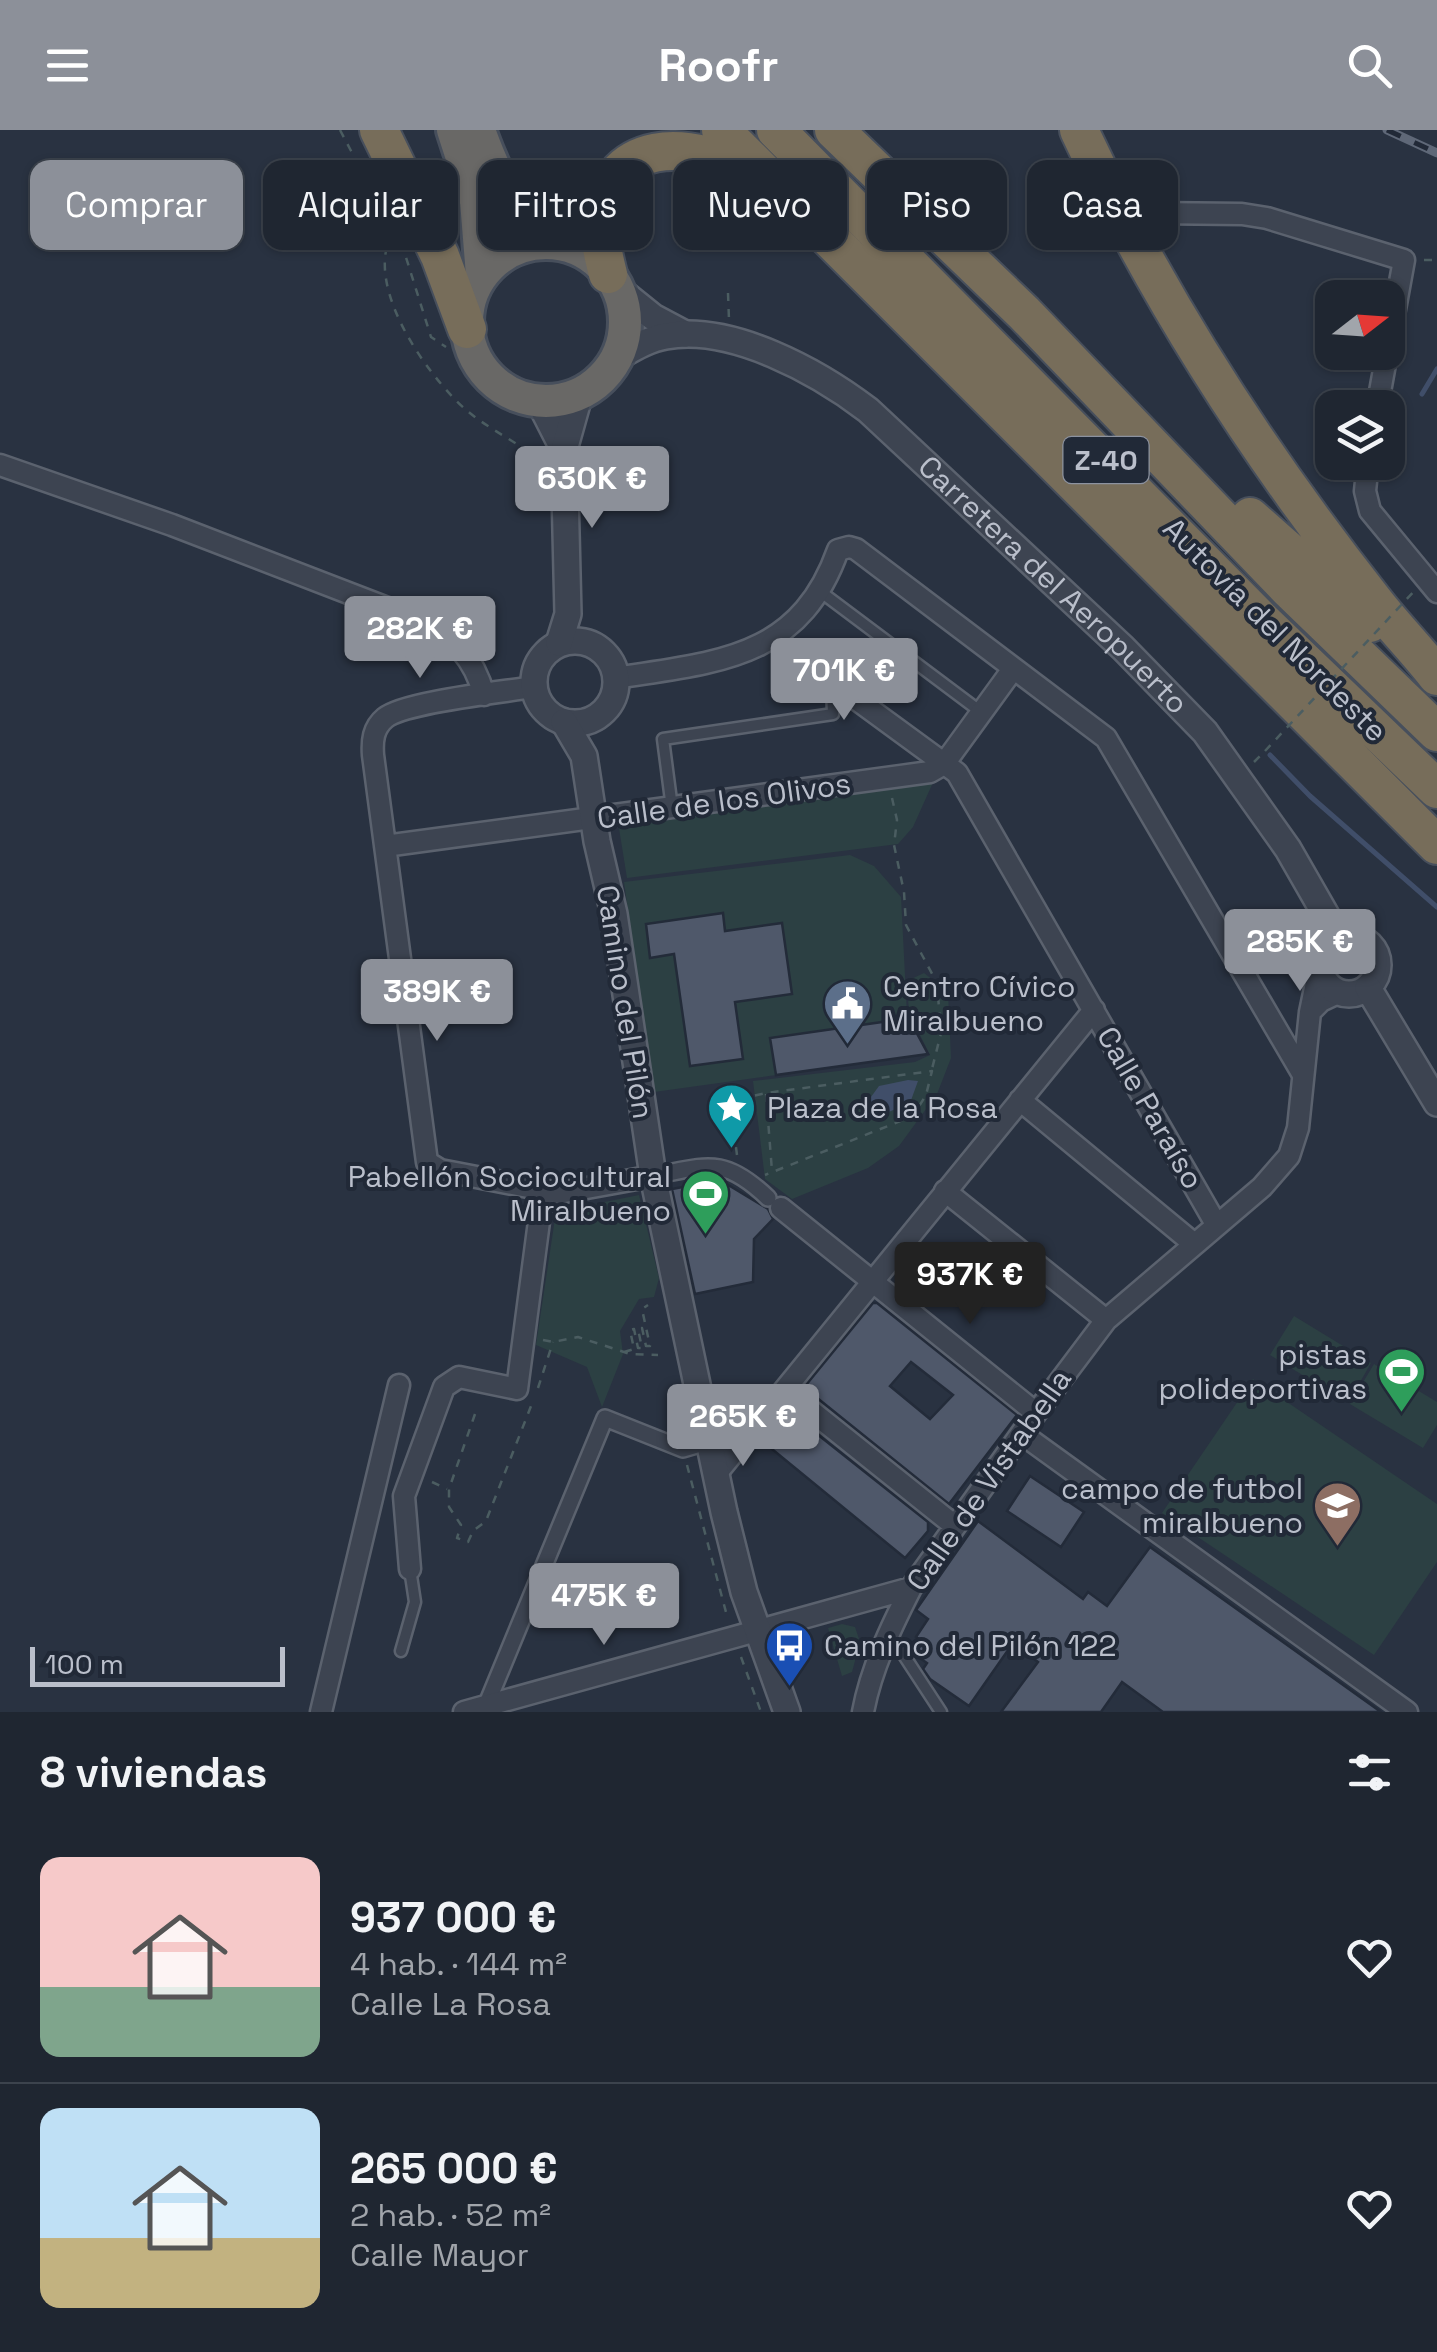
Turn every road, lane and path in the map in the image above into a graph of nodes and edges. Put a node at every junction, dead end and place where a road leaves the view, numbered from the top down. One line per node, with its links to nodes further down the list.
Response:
1 (340, 130): 9 (path)
2 (379, 130): 23 (highway)
3 (454, 130): 19 (highway)
4 (480, 130): 10 (highway)
5 (721, 130): 12 (highway)
6 (776, 130): 49 (highway, Autovía del Nordeste / Z-40)
7 (834, 130): 21 (highway, Autovía del Nordeste / Z-40)
8 (1079, 130): 36 (highway)
9 (356, 160)
10 (493, 160)
11 (720, 160): 20 (highway)
12 (752, 160)
13 (1178, 213): 25 (street)
14 (384, 250): 28 (path)
15 (401, 250): 23 (path)
16 (515, 250): 19 (highway)
17 (574, 250): 20 (highway)
18 (839, 250): 52 (highway)
19 (482, 276): 23 (highway)
20 (613, 281): 22 (street, Carretera del Aeropuerto); 24 (highway)
21 (1024, 313): 36 (highway); 44 (highway, Autovía del Nordeste / Z-40)
22 (685, 334): 24 (street, Carretera del Aeropuerto); 54 (street, Carretera del Aeropuerto)
23 (469, 340): 27 (highway)
24 (616, 358): 26 (highway)
25 (1381, 390)
26 (580, 393): 27 (highway); 28 (street)
27 (539, 401): 28 (street)
28 (554, 459): 34 (street)
29 (0, 465): 40 (street)
30 (1366, 480): 31 (street)
31 (1427, 590): 45 (path, bridge)
32 (821, 592): 33 (street); 35 (street); 41 (lane)
33 (774, 639): 37 (street); 38 (street, Calle Paraíso)
34 (570, 642): 37 (street); 39 (street)
35 (1013, 669): 41 (street); 61 (street)
36 (1437, 677)
37 (616, 678): 42 (street)
38 (832, 683): 47 (street, Calle Paraíso); 50 (lane)
39 (533, 688): 40 (street); 43 (street)
40 (484, 695): 53 (street)
41 (981, 712): 47 (street)
42 (594, 719): 43 (street); 46 (street, Camino del Pilón)
43 (564, 722): 46 (street, Camino del Pilón)
44 (1437, 732)
45 (1266, 751)
46 (584, 756): 51 (street, Camino del Pilón)
47 (944, 764): 48 (street, Calle de los Olivos); 58 (street, Calle Paraíso)
48 (887, 779): 50 (street, Calle de los Olivos); 60 (path)
49 (1437, 789)
50 (672, 808): 51 (street, Calle de los Olivos)
51 (593, 819): 53 (street, Calle de los Olivos); 66 (street, Camino del Pilón)
52 (1437, 845)
53 (385, 846): 68 (street)
54 (1339, 938): 55 (street); 56 (street, Carretera del Aeropuerto)
55 (1320, 964): 57 (street); 59 (street, Calle de Vistabella)
56 (1368, 988): 57 (street); 64 (street)
57 (1338, 993): 59 (street)
58 (1094, 1010): 63 (street); 71 (street, Calle Paraíso)
59 (1310, 1012): 61 (street, Calle de Vistabella)
60 (932, 1070): 62 (path); 65 (path)
61 (1302, 1073): 71 (street, Calle de Vistabella)
62 (766, 1093): 65 (path); 67 (path)
63 (1020, 1100): 69 (street); 72 (street)
64 (1437, 1103)
65 (772, 1172): 70 (path)
66 (652, 1176): 67 (street); 68 (street); 83 (street, Camino del Pilón)
67 (740, 1176): 70 (street)
68 (543, 1191): 86 (street)
69 (945, 1192): 73 (street); 75 (street)
70 (769, 1198): 73 (street)
71 (1216, 1224): 72 (street, Calle de Vistabella)
72 (1193, 1244): 75 (street, Calle de Vistabella)
73 (873, 1280): 79 (street); 80 (street)
74 (648, 1305): 76 (path)
75 (1106, 1320): 80 (street, Calle de Vistabella)
76 (624, 1352): 77 (path); 81 (path)
77 (658, 1355)
78 (399, 1385): 93 (street)
79 (785, 1390): 84 (street); 85 (street)
80 (1036, 1412): 82 (street, Calle de Vistabella)
81 (475, 1414)
82 (1022, 1434): 85 (street, Calle de Vistabella); 98 (street)
83 (710, 1441): 84 (street, Camino del Pilón); 92 (street)
84 (716, 1474): 90 (street, Camino del Pilón)
85 (955, 1526): 87 (street, Calle de Vistabella)
86 (410, 1569): 91 (lane)
87 (911, 1588): 88 (street); 89 (street, Calle de Vistabella)
88 (881, 1598): 89 (street, Calle de Vistabella); 90 (street)
89 (892, 1627): 96 (street, Calle de Vistabella); 97 (lane)
90 (758, 1632): 92 (street); 95 (street, Camino del Pilón)
91 (401, 1650)
92 (486, 1706): 94 (street)
93 (321, 1712)
94 (464, 1712)
95 (787, 1712)
96 (862, 1712)
97 (941, 1712)
98 (1407, 1712)

